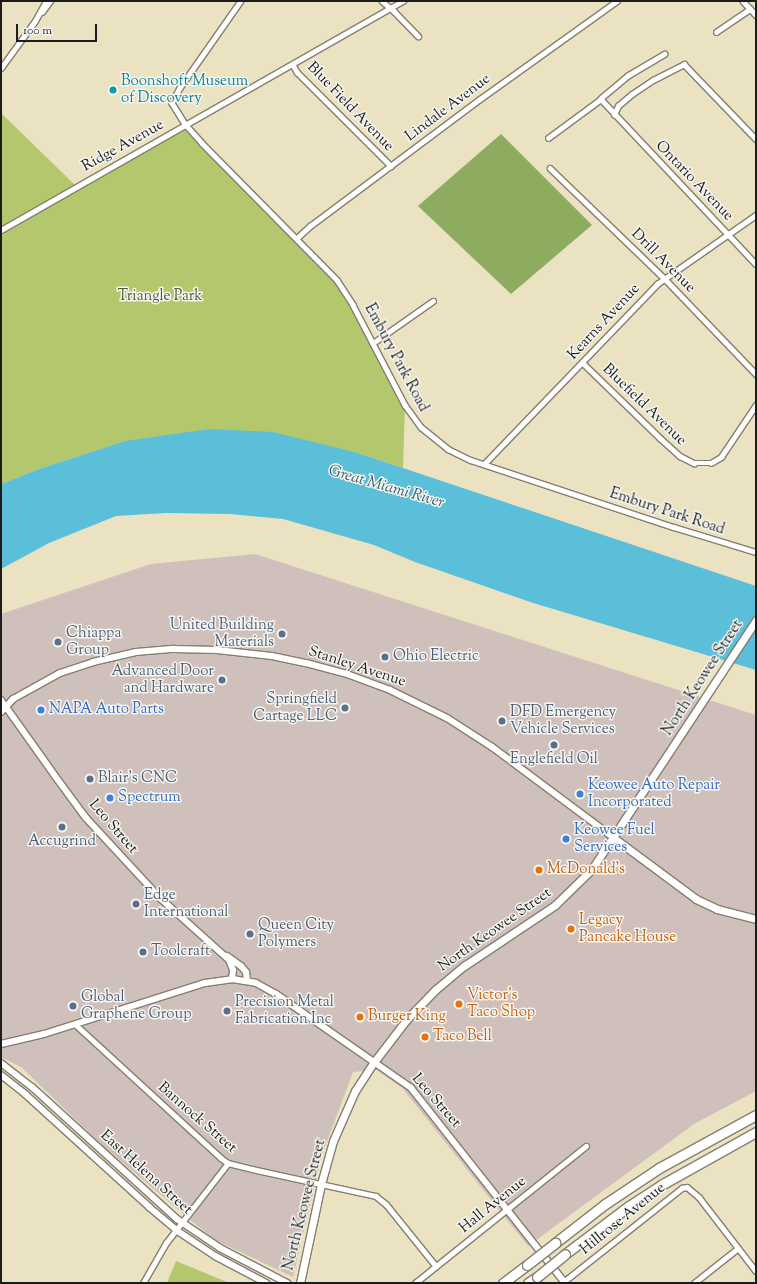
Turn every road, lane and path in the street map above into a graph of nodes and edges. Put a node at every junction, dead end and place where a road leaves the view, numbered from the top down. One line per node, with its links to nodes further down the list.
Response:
1 (46, 1): 11 (street)
2 (50, 1): 11 (street)
3 (240, 1): 19 (street, Embury Park Road)
4 (382, 1): 8 (street)
5 (404, 1): 8 (street, Ridge Avenue)
6 (616, 1): 22 (street, Lindale Avenue)
7 (743, 1): 9 (street)
8 (391, 9): 13 (street); 15 (street, Ridge Avenue)
9 (750, 9): 10 (street); 12 (street)
10 (756, 15)
11 (35, 21): 16 (street)
12 (716, 32)
13 (418, 36)
14 (665, 54): 17 (street)
15 (292, 65): 19 (street, Ridge Avenue); 22 (street, Blue Field Avenue)
16 (1, 68)
17 (601, 99): 18 (street, Ontario Avenue); 20 (street)
18 (614, 115): 21 (street); 26 (street, Ontario Avenue)
19 (186, 125): 25 (street, Ridge Avenue); 27 (street, Embury Park Road)
20 (548, 138)
21 (756, 140)
22 (391, 166): 27 (street, Lindale Avenue)
23 (550, 168): 29 (street, Drill Avenue)
24 (756, 215): 26 (street, Kearns Avenue)
25 (1, 230)
26 (729, 235): 28 (street, Ontario Avenue); 29 (street, Kearns Avenue)
27 (297, 238): 31 (street, Embury Park Road)
28 (756, 264)
29 (665, 279): 32 (street, Kearns Avenue); 33 (street, Drill Avenue)
30 (433, 301): 31 (street)
31 (373, 343): 35 (street, Embury Park Road)
32 (583, 363): 34 (street, Bluefield Avenue); 35 (street, Kearns Avenue)
33 (756, 374)
34 (756, 405)
35 (484, 464): 36 (street, Embury Park Road)
36 (756, 552)
37 (756, 620): 41 (main road, North Keowee Street)
38 (1, 699): 39 (street, Leo Street)
39 (6, 707): 40 (street, Stanley Avenue); 41 (street, Stanley Avenue); 43 (street, Leo Street)
40 (1, 712)
41 (614, 838): 42 (main road, Stanley Avenue); 48 (main road, North Keowee Street)
42 (754, 918)
43 (224, 954): 44 (street, Leo Street); 45 (street, Leo Street)
44 (232, 979): 45 (street, Leo Street); 46 (street)
45 (247, 980): 48 (street, Leo Street)
46 (75, 1024): 47 (street); 56 (street, Bannock Street)
47 (3, 1042)
48 (374, 1062): 58 (main road, North Keowee Street); 60 (street, Leo Street)
49 (1, 1063): 52 (street, East Helena Street)
50 (1, 1075): 54 (street, East Helena Street)
51 (756, 1115): 72 (highway, bridge)
52 (77, 1128): 54 (street); 57 (street, East Helena Street)
53 (756, 1132): 73 (highway, bridge)
54 (70, 1135): 59 (street, East Helena Street)
55 (586, 1146): 60 (street, Hall Avenue)
56 (228, 1163): 58 (street, Bannock Street); 61 (street)
57 (132, 1179): 59 (street); 61 (street, East Helena Street)
58 (321, 1184): 64 (street, Bannock Street); 70 (main road, North Keowee Street)
59 (125, 1185): 62 (street, East Helena Street)
60 (506, 1209): 64 (street, Hall Avenue); 66 (street, Leo Street)
61 (182, 1223): 62 (street); 69 (street, East Helena Street)
62 (176, 1230): 67 (street); 68 (street, East Helena Street)
63 (737, 1249): 65 (street); 66 (street, Hillrose Avenue); 74 (street)
64 (436, 1266): 71 (street, Hall Avenue)
65 (756, 1271)
66 (564, 1282)
67 (144, 1283)
68 (266, 1283)
69 (287, 1283)
70 (300, 1283)
71 (415, 1283)
72 (503, 1283)
73 (528, 1283)
74 (694, 1283)

